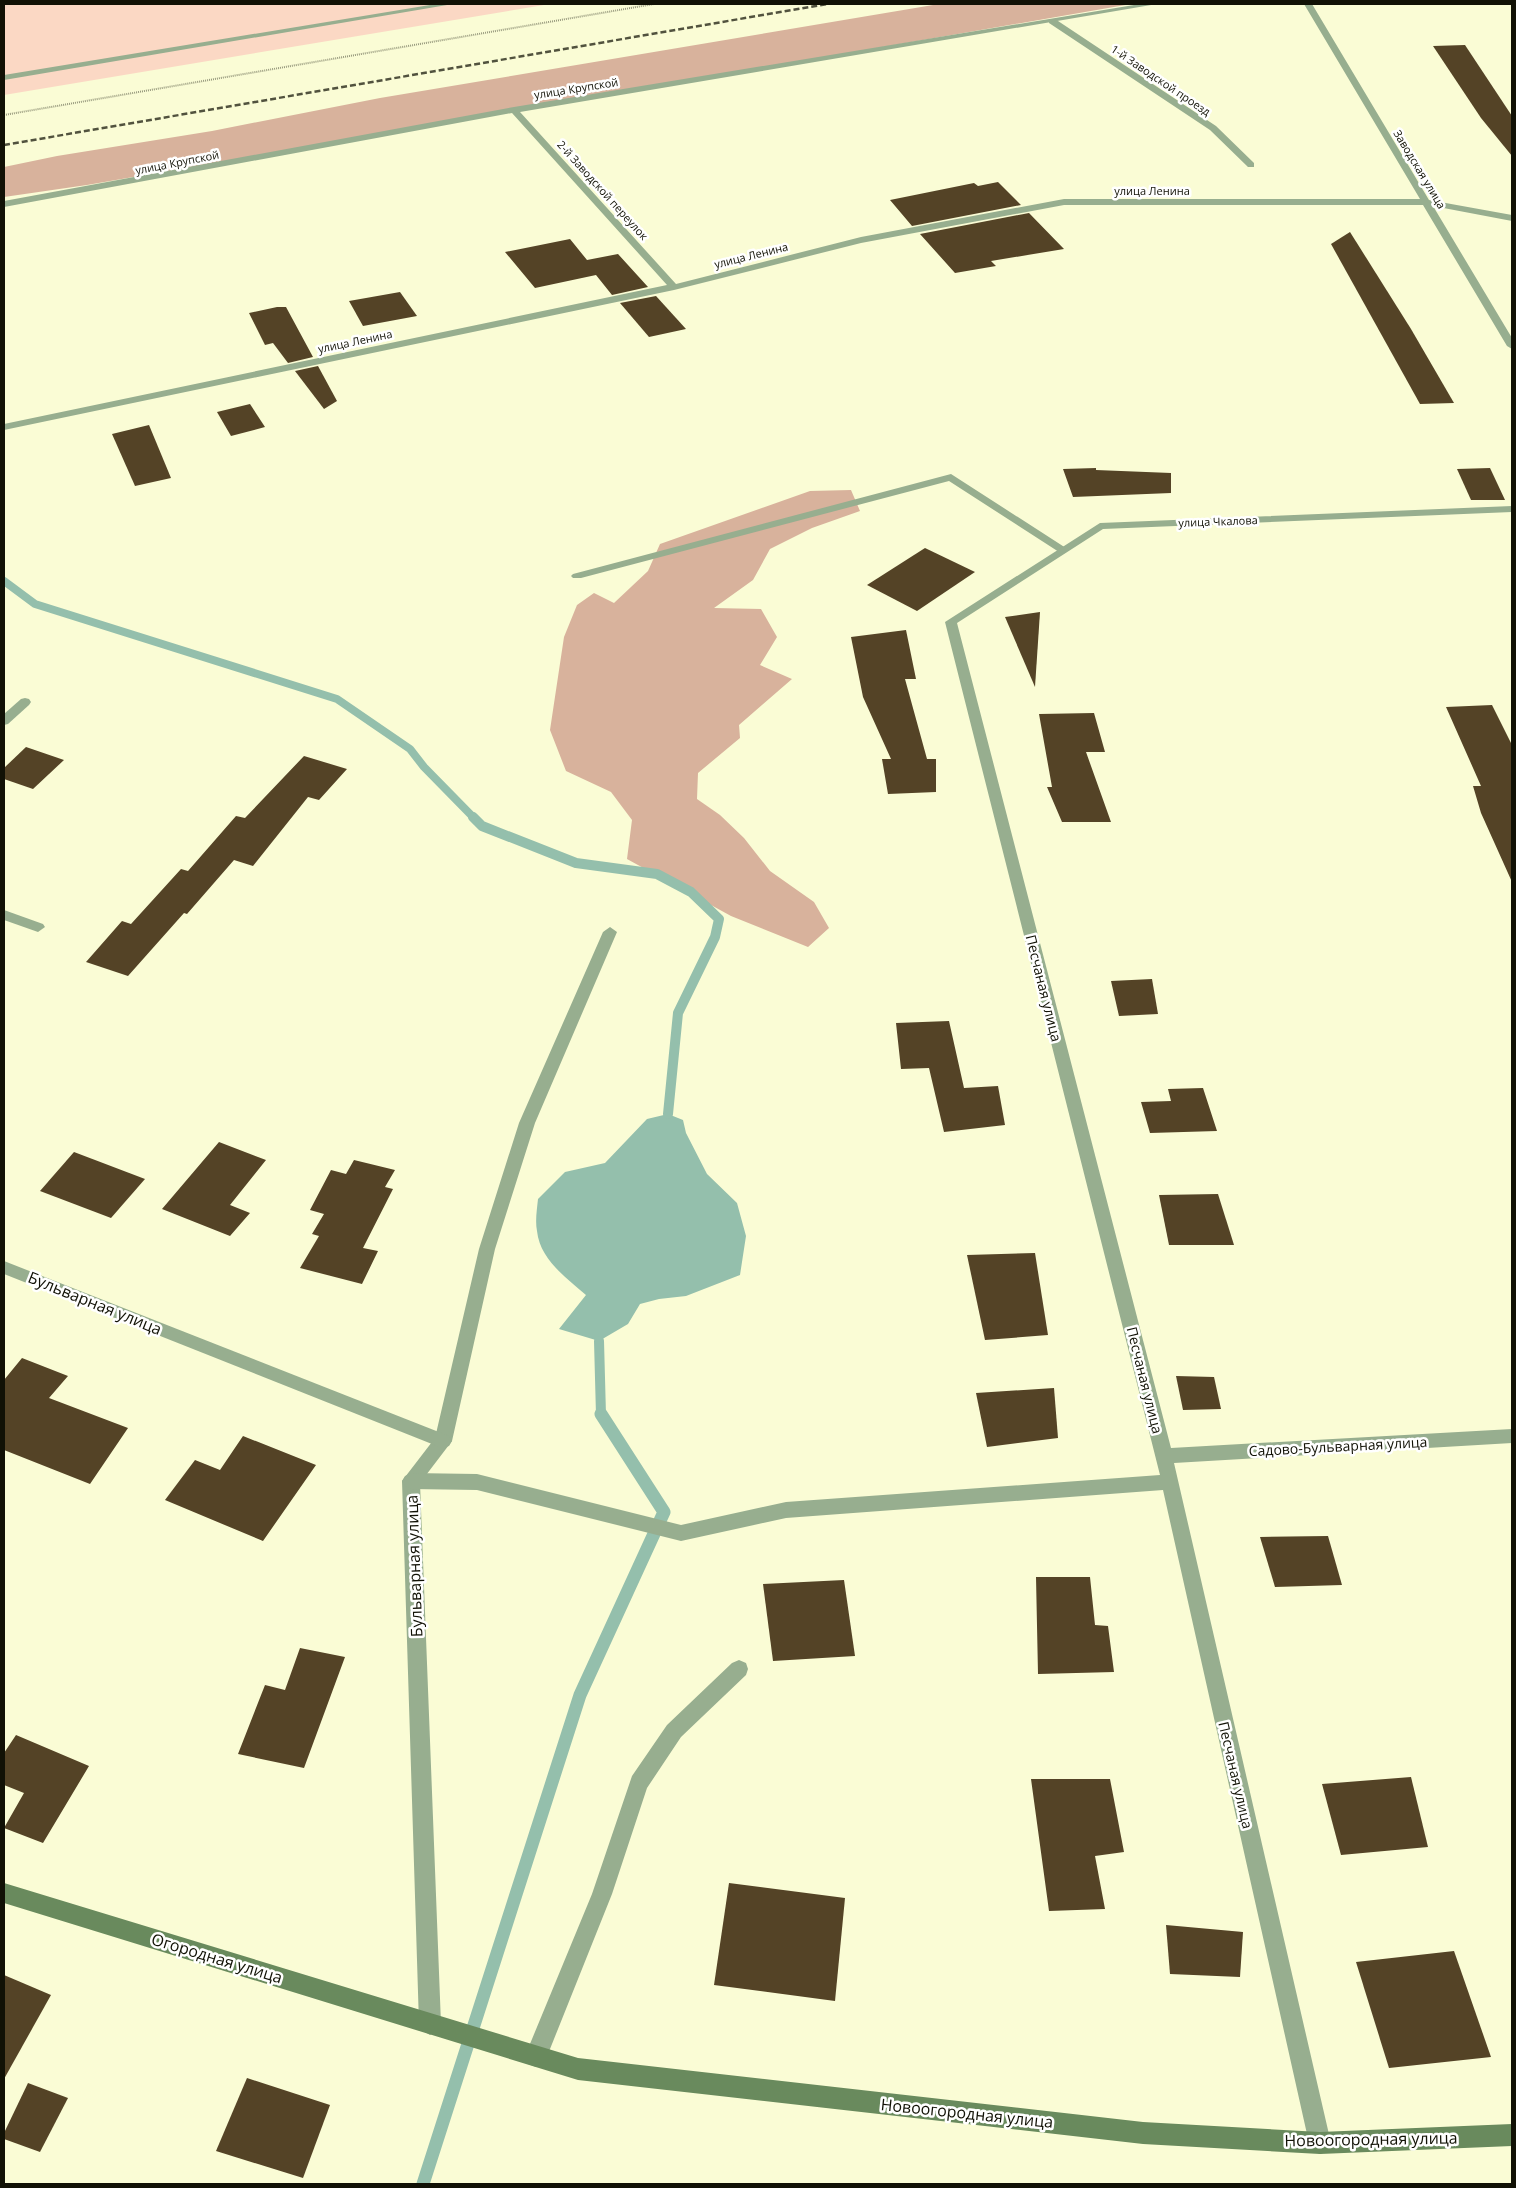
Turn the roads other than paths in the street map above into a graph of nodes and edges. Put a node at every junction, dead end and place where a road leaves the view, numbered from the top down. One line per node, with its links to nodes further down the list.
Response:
1 (449, 4): 5 (street)
2 (1153, 4): 4 (street, улица Крупской)
3 (1308, 4): 8 (street, Заводская улица)
4 (1052, 21): 6 (street, улица Крупской); 7 (street, 1-й Заводской проезд)
5 (4, 78)
6 (514, 110): 9 (street, улица Крупской); 11 (street, 2-й Заводской переулок)
7 (1251, 165)
8 (1427, 202): 10 (street, улица Ленина); 11 (street, улица Ленина); 12 (street, Заводская улица)
9 (4, 204)
10 (1512, 218)
11 (674, 287): 13 (street, улица Ленина)
12 (1512, 346)
13 (4, 427)
14 (1512, 509): 15 (street, улица Чкалова)
15 (1063, 550): 16 (street); 17 (street, улица Чкалова)
16 (577, 576)
17 (951, 622): 26 (street, Песчаная улица)
18 (25, 702): 19 (street)
19 (4, 721)
20 (4, 915): 21 (street)
21 (38, 927)
22 (610, 932): 25 (street)
23 (4, 1266): 25 (street, Бульварная улица)
24 (1512, 1436): 26 (street, Садово-Бульварная улица)
25 (443, 1441): 27 (street, Бульварная улица)
26 (1164, 1456): 28 (street, Песчаная улица)
27 (412, 1481): 28 (street); 31 (street, Бульварная улица)
28 (1170, 1482): 34 (street, Песчаная улица)
29 (739, 1669): 32 (street)
30 (4, 1893): 31 (street, Огородная улица)
31 (430, 2024): 32 (street, Новоогородная улица)
32 (536, 2056): 34 (street, Новоогородная улица)
33 (1512, 2136): 34 (street, Новоогородная улица)
34 (1320, 2143)

